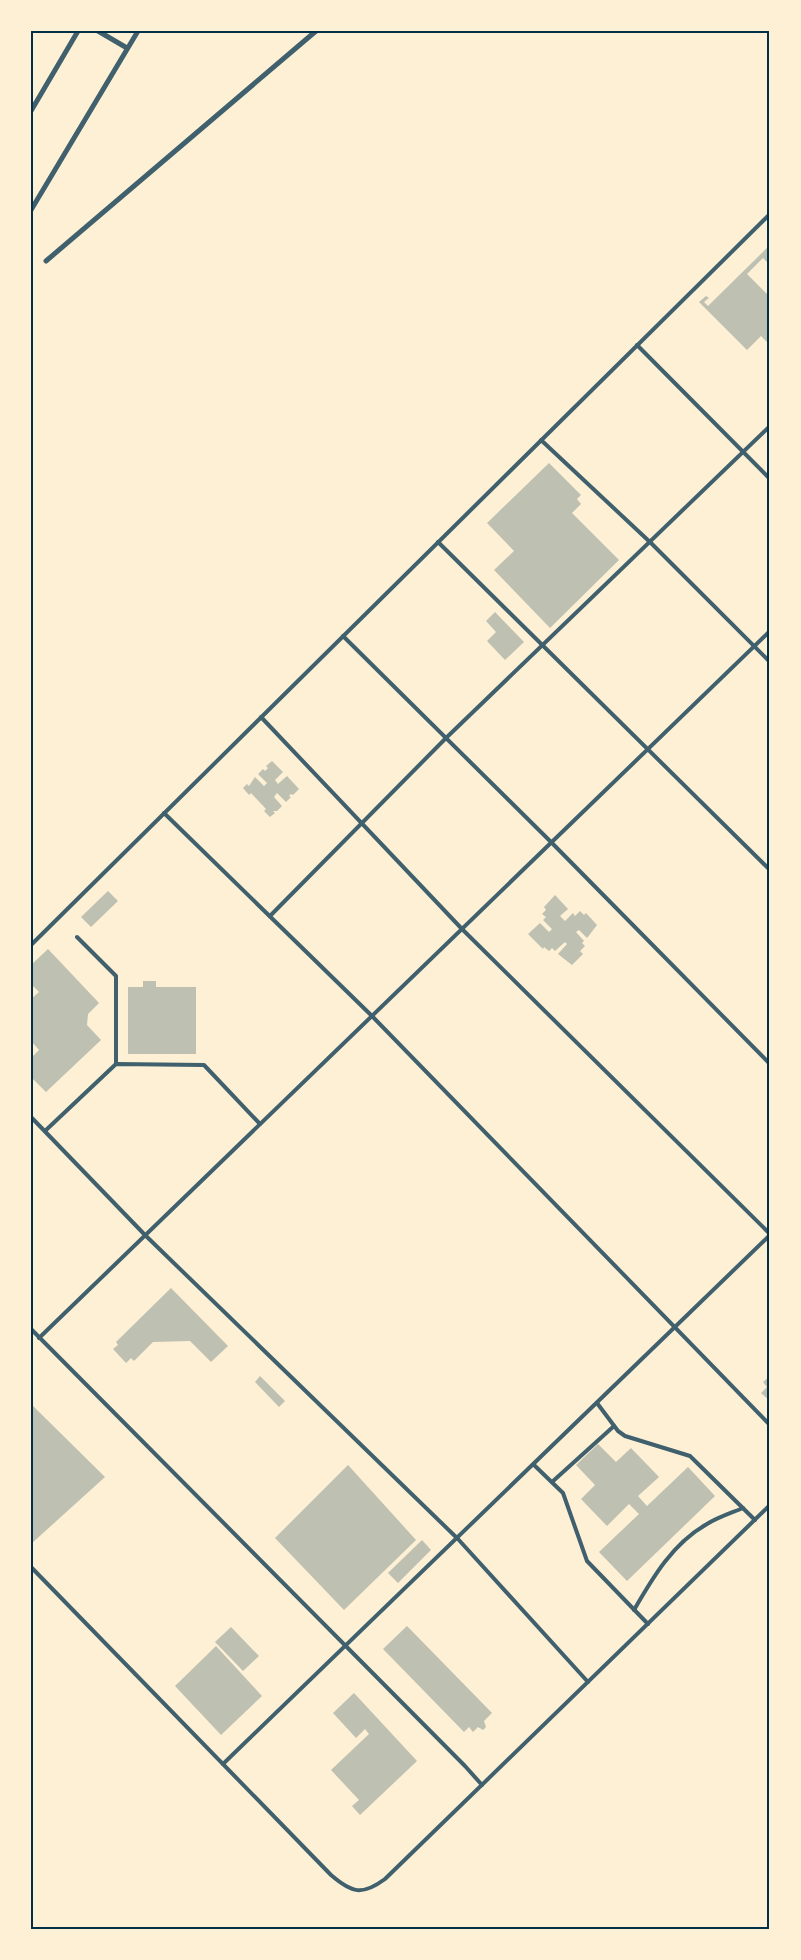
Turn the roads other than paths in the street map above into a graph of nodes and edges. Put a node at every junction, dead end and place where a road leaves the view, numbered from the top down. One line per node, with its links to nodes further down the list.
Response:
1 (78, 31): 6 (street)
2 (98, 31): 5 (street)
3 (138, 31): 5 (street)
4 (316, 31): 9 (street)
5 (127, 48): 7 (street)
6 (31, 111)
7 (31, 210)
8 (770, 214): 10 (lane)
9 (46, 261)
10 (637, 345): 12 (lane); 13 (lane)
11 (770, 426): 13 (lane)
12 (541, 440): 15 (lane); 16 (lane)
13 (742, 453): 14 (lane); 16 (lane)
14 (770, 479)
15 (438, 542): 18 (lane); 19 (lane)
16 (651, 543): 19 (lane); 20 (lane)
17 (770, 630): 20 (lane)
18 (342, 636): 22 (lane); 23 (lane)
19 (543, 645): 23 (lane); 24 (lane)
20 (753, 646): 21 (lane); 24 (lane)
21 (770, 662)
22 (260, 717): 25 (lane); 26 (lane)
23 (446, 738): 26 (lane); 27 (lane)
24 (648, 748): 27 (lane); 28 (lane)
25 (164, 813): 29 (lane); 32 (lane)
26 (362, 824): 29 (lane); 30 (lane)
27 (551, 842): 30 (lane); 35 (lane)
28 (770, 870)
29 (270, 916): 33 (lane)
30 (462, 929): 33 (lane); 39 (lane)
31 (77, 937): 34 (lane)
32 (31, 944)
33 (372, 1016): 37 (lane); 41 (lane)
34 (116, 1064): 37 (lane); 38 (lane)
35 (770, 1064)
36 (31, 1117): 38 (lane)
37 (260, 1124): 40 (lane)
38 (45, 1131): 40 (lane)
39 (770, 1234): 41 (lane)
40 (145, 1235): 43 (lane); 52 (lane)
41 (675, 1327): 44 (lane); 45 (lane)
42 (31, 1329): 43 (lane)
43 (39, 1338): 56 (lane)
44 (597, 1403): 46 (lane); 47 (lane)
45 (770, 1425)
46 (614, 1426): 48 (lane); 50 (lane)
47 (534, 1465): 48 (lane); 52 (lane)
48 (552, 1482): 54 (lane)
49 (770, 1505): 51 (lane)
50 (743, 1508): 51 (lane); 54 (lane)
51 (755, 1520): 55 (lane)
52 (458, 1539): 56 (lane); 57 (lane)
53 (31, 1567): 58 (lane)
54 (634, 1610): 55 (lane)
55 (648, 1624): 57 (lane)
56 (347, 1647): 58 (lane); 59 (lane)
57 (588, 1682): 59 (lane)
58 (223, 1764): 59 (lane)
59 (482, 1786)

